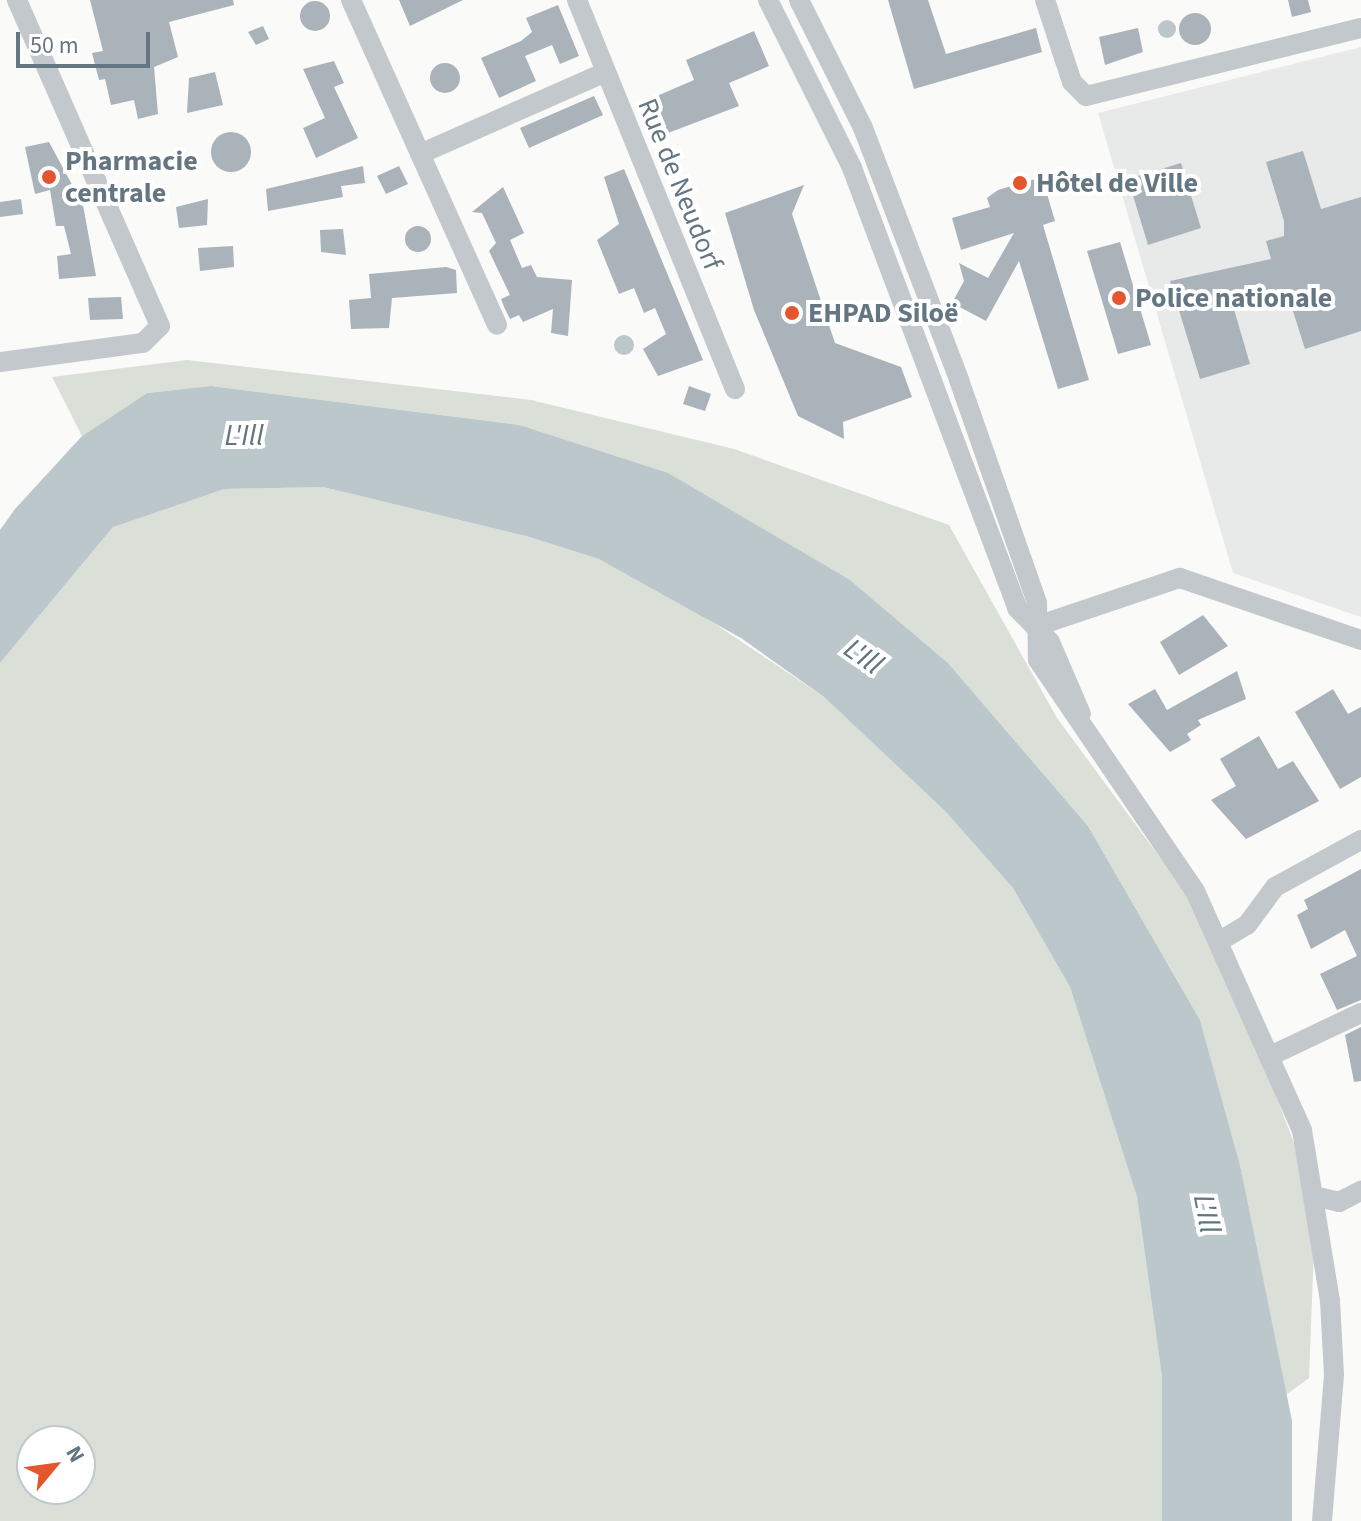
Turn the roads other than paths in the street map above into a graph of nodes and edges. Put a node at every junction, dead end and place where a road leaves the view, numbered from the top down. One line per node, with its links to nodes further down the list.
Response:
1 (17, 0): 13 (street)
2 (351, 0): 9 (street)
3 (577, 0): 8 (street, Rue de Neudorf)
4 (768, 0): 11 (street)
5 (799, 0): 10 (street)
6 (1045, 0): 7 (street)
7 (1361, 28)
8 (604, 73): 9 (street); 16 (street, Rue de Neudorf)
9 (420, 154): 12 (street)
10 (875, 159): 11 (street); 14 (street)
11 (852, 168): 15 (street)
12 (497, 325)
13 (0, 362)
14 (959, 380): 15 (street); 17 (street)
15 (932, 385): 17 (street)
16 (735, 389)
17 (1037, 626): 18 (street); 20 (street)
18 (1361, 640)
19 (1361, 840): 20 (street)
20 (1220, 941): 22 (street)
21 (1361, 1013): 22 (street)
22 (1272, 1055): 24 (street)
23 (1361, 1191): 24 (street)
24 (1318, 1197): 25 (street)
25 (1322, 1521)

